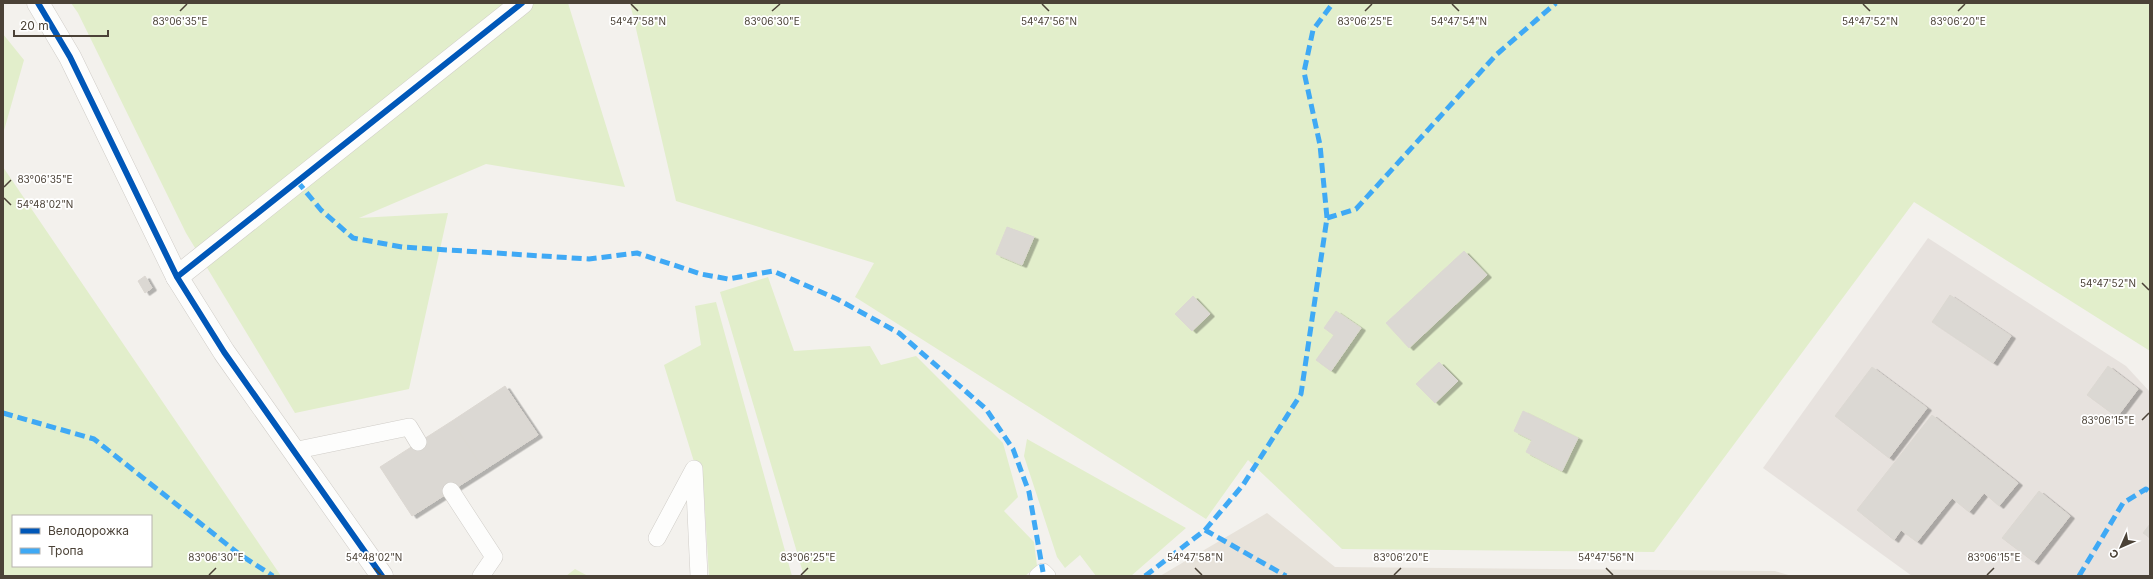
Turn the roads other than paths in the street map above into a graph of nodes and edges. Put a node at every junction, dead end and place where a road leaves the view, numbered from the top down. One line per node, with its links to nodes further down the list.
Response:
1 (38, 3): 3 (street)
2 (522, 3): 3 (street)
3 (177, 277): 5 (street)
4 (418, 442): 5 (lane)
5 (293, 452): 8 (street)
6 (451, 491): 9 (lane)
7 (657, 538): 10 (lane)
8 (382, 576)
9 (481, 576)
10 (699, 576)
11 (1038, 576): 12 (lane)
12 (1047, 576)

